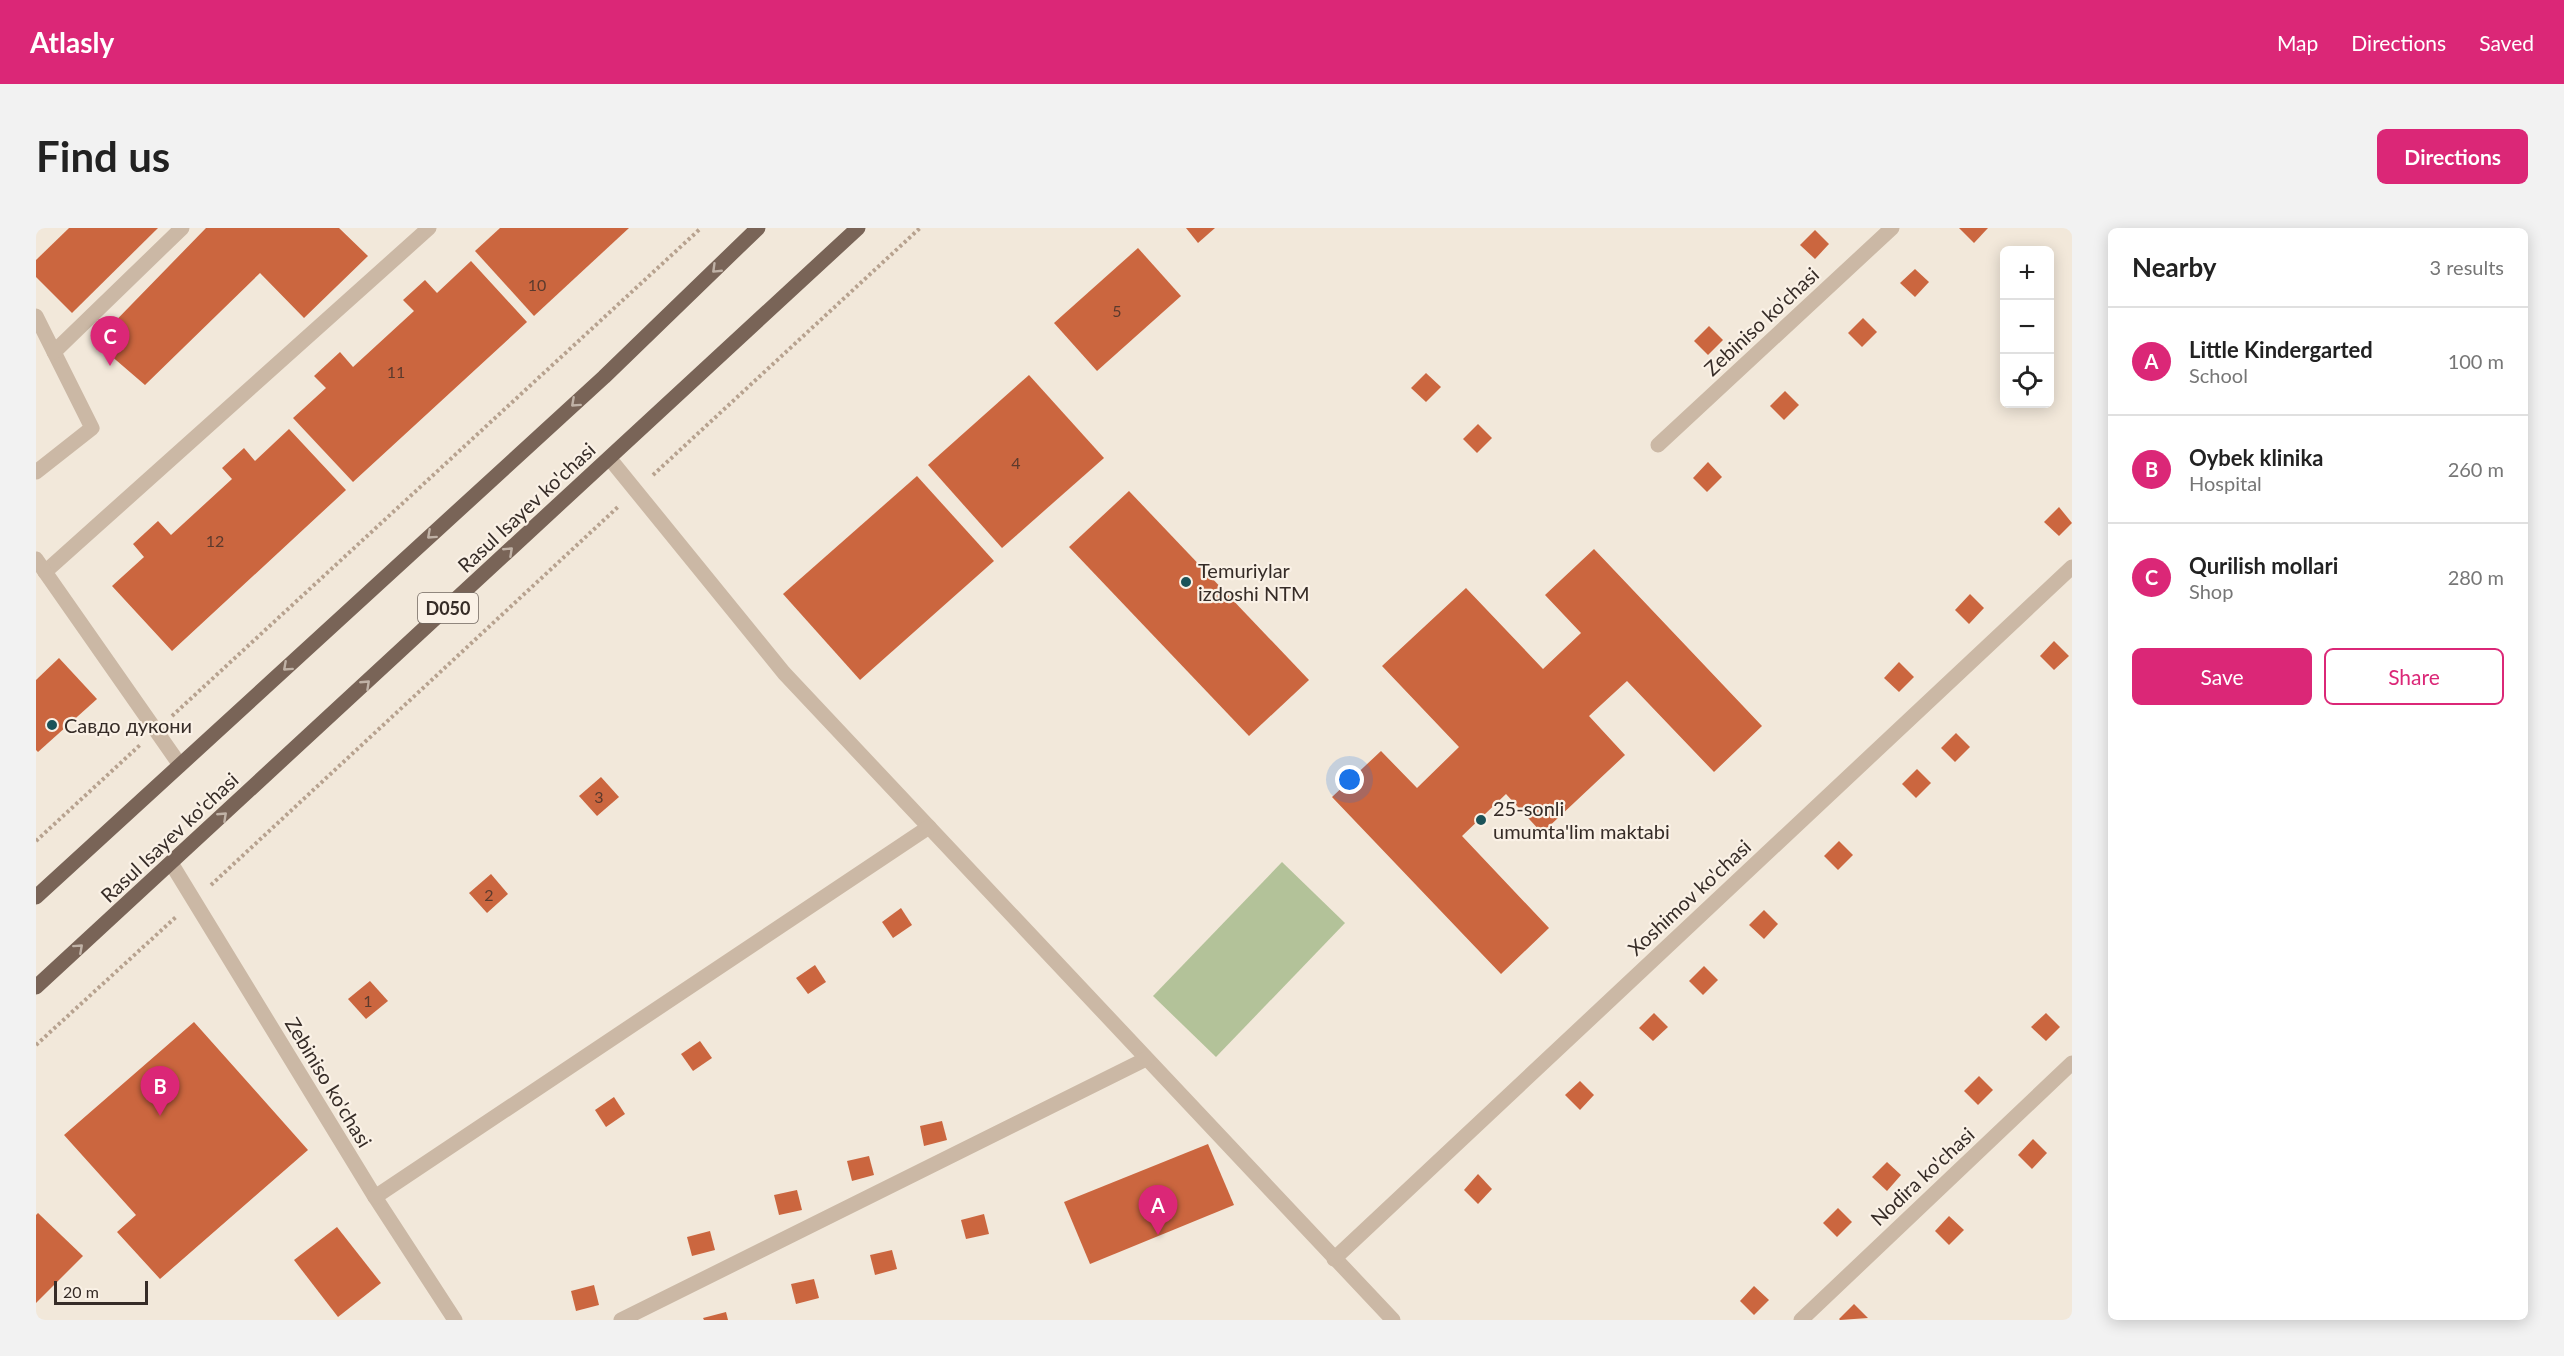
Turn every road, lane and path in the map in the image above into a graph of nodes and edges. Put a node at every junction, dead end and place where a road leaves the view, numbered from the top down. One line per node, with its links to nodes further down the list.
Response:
1 (182, 228): 9 (street)
2 (429, 228): 16 (street)
3 (701, 228): 17 (path)
4 (758, 228): 18 (main road, one-way to 18)
5 (858, 228): 11 (main road, Rasul Isayev ko'chasi / D050)
6 (920, 228): 13 (path)
7 (1892, 228): 10 (street, Zebiniso ko'chasi)
8 (36, 316): 9 (street)
9 (54, 352): 12 (street)
10 (1658, 445)
11 (610, 459): 13 (street); 21 (main road, Rasul Isayev ko'chasi / D050, one-way to 11)
12 (36, 472)
13 (635, 491): 19 (street); 23 (path)
14 (36, 559): 16 (street)
15 (2072, 567): 29 (street, Xoshimov ko'chasi)
16 (45, 572): 17 (street)
17 (156, 730): 18 (street); 20 (path)
18 (180, 765): 22 (main road)
19 (929, 827): 26 (street); 28 (street)
20 (36, 841)
21 (171, 863): 23 (street, Zebiniso ko'chasi); 24 (main road, Rasul Isayev ko'chasi / D050, one-way to 21)
22 (36, 897)
23 (194, 901): 25 (path); 28 (street, Zebiniso ko'chasi)
24 (36, 987)
25 (36, 1045)
26 (1146, 1059): 29 (street); 31 (street)
27 (2072, 1063): 33 (street, Nodira ko'chasi)
28 (375, 1197): 30 (street, Zebiniso ko'chasi)
29 (1334, 1259): 32 (street)
30 (455, 1320)
31 (621, 1320)
32 (1393, 1320)
33 (1801, 1320)

